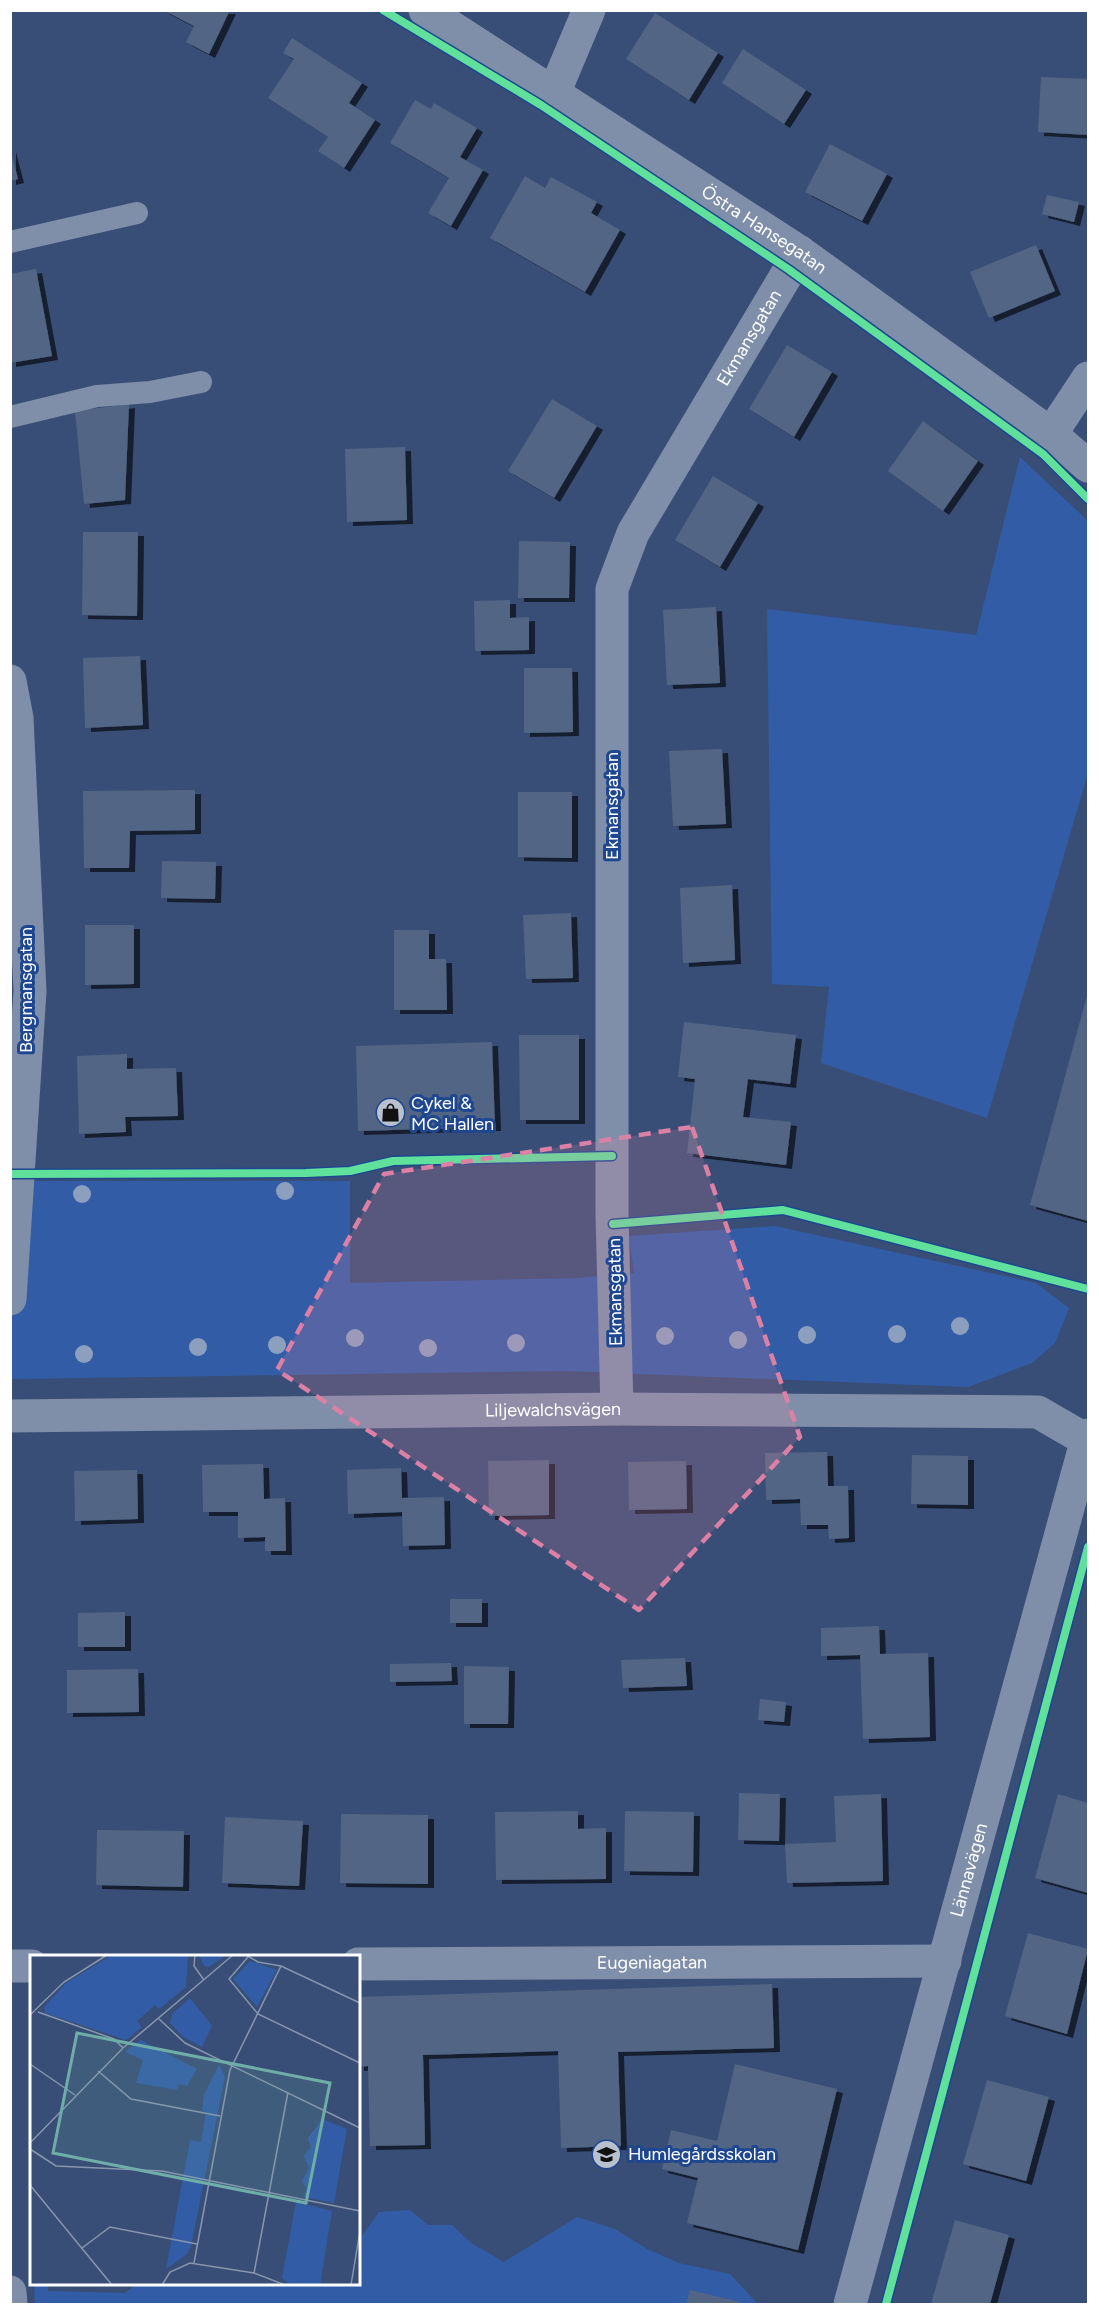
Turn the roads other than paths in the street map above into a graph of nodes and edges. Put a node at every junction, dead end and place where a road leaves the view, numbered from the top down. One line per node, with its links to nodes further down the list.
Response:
1 (426, 10): 3 (street, Östra Hansegatan)
2 (589, 10): 3 (street)
3 (554, 93): 6 (street, Östra Hansegatan)
4 (136, 213): 5 (lane)
5 (10, 242)
6 (800, 252): 10 (street, Östra Hansegatan); 14 (street, Ekmansgatan)
7 (1089, 378): 10 (street)
8 (201, 382): 9 (lane)
9 (10, 417)
10 (1051, 434): 11 (street, Östra Hansegatan)
11 (1089, 466)
12 (10, 681): 13 (street, Bergmansgatan)
13 (10, 1299)
14 (617, 1409): 15 (street, Liljewalchsvägen); 16 (street, Liljewalchsvägen)
15 (10, 1416)
16 (1088, 1439): 17 (street, Lännavägen)
17 (945, 1961): 18 (street, Eugeniagatan); 23 (street, Lännavägen)
18 (360, 1964)
19 (10, 1966): 20 (street)
20 (30, 1966)
21 (10, 2292): 22 (street)
22 (11, 2304)
23 (850, 2304)

